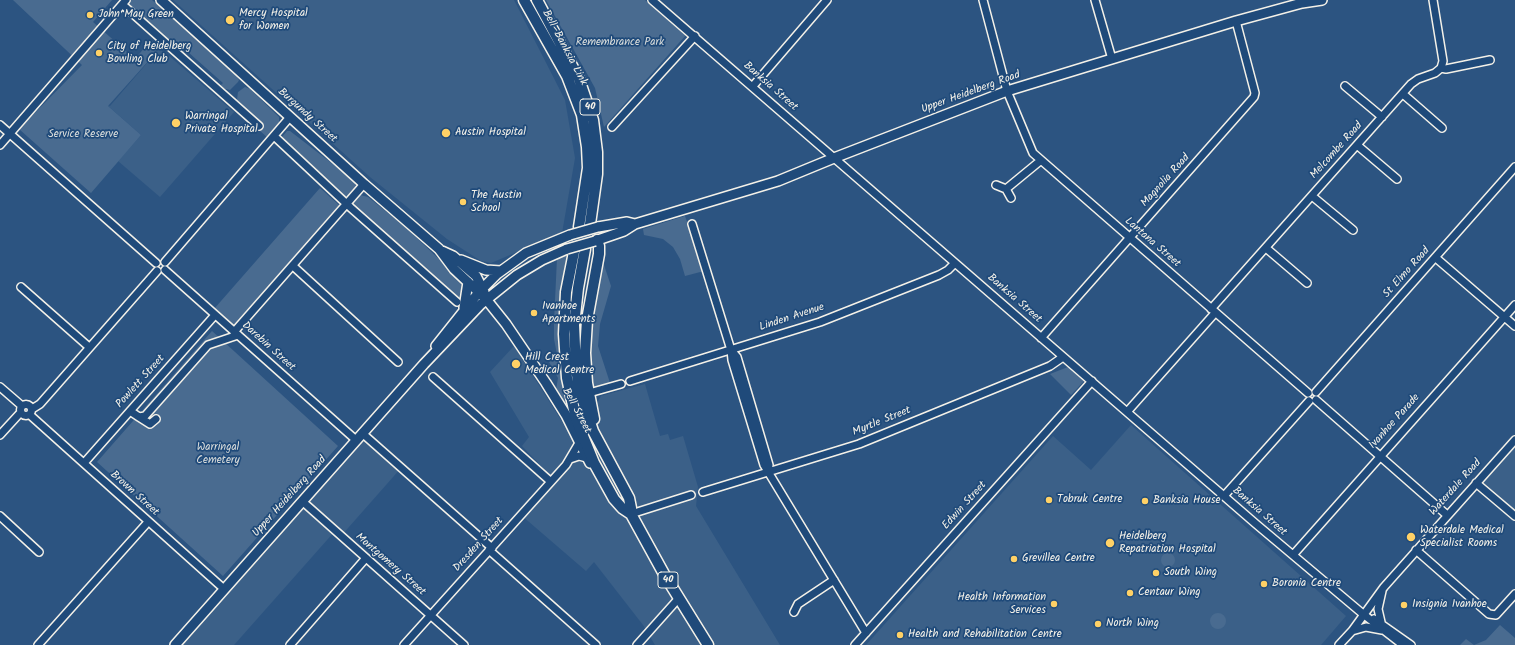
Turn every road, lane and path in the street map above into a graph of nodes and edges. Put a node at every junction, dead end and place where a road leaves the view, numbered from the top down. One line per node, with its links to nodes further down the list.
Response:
1 (161, 0): 20 (main road, Burgundy Street)
2 (524, 0): 43 (highway, Bell–Banksia Link / 40)
3 (537, 0): 43 (highway, Bell–Banksia Link / 40)
4 (652, 0): 12 (street, Banksia Street)
5 (827, 0): 16 (street)
6 (983, 0): 18 (street, Lantana Street)
7 (1095, 0): 13 (street)
8 (1322, 0): 11 (main road, Upper Heidelberg Road)
9 (1433, 0): 15 (street)
10 (125, 2): 23 (street); 26 (street)
11 (1236, 21): 13 (main road, Upper Heidelberg Road); 46 (street, Magnolia Road)
12 (695, 36): 16 (street, Banksia Street); 24 (street)
13 (1112, 59): 18 (main road, Upper Heidelberg Road)
14 (1490, 60): 15 (street)
15 (1441, 68): 19 (street, Melcombe Road)
16 (753, 86): 30 (street, Banksia Street)
17 (1345, 86): 21 (street)
18 (1007, 91): 30 (main road, Upper Heidelberg Road); 31 (street, Lantana Street)
19 (1403, 94): 21 (street, Melcombe Road); 25 (street)
20 (290, 117): 27 (street); 34 (main road, Burgundy Street)
21 (1382, 117): 29 (street, Melcombe Road)
22 (0, 125): 26 (street)
23 (259, 126)
24 (612, 128)
25 (1442, 128)
26 (10, 134): 28 (street); 55 (street)
27 (274, 136): 39 (street); 54 (street)
28 (0, 145)
29 (1357, 145): 33 (street); 37 (street, Melcombe Road)
30 (834, 158): 41 (main road, Upper Heidelberg Road); 56 (street, Banksia Street)
31 (1040, 161): 36 (street); 46 (street, Lantana Street)
32 (1515, 167): 53 (street, St Elmo Road)
33 (1397, 179)
34 (364, 184): 39 (street); 49 (main road, Burgundy Street)
35 (996, 185): 36 (street)
36 (1006, 190): 38 (street)
37 (1312, 196): 44 (street); 48 (street, Melcombe Road)
38 (1011, 198)
39 (347, 204): 57 (street); 66 (street)
40 (611, 223): 41 (main road, Upper Heidelberg Road); 43 (main road, Upper Heidelberg Road); 45 (main road)
41 (635, 224): 45 (main road, Upper Heidelberg Road)
42 (692, 224): 78 (street)
43 (588, 227): 47 (main road); 60 (main road, Upper Heidelberg Road, bridge)
44 (1353, 230)
45 (620, 233): 47 (main road, Upper Heidelberg Road)
46 (1129, 238): 70 (street, Lantana Street); 76 (street, Magnolia Road)
47 (596, 239): 51 (main road, Upper Heidelberg Road, bridge); 87 (highway)
48 (1266, 248): 62 (street); 70 (street, Melcombe Road)
49 (439, 249): 52 (main road, Burgundy Street); 61 (main road, Burgundy Street)
50 (585, 249): 101 (highway, 40)
51 (571, 251): 65 (main road, Upper Heidelberg Road); 107 (highway, 40)
52 (452, 256): 60 (main road); 64 (main road, Burgundy Street)
53 (1436, 258): 73 (street); 88 (street, St Elmo Road)
54 (165, 262): 55 (street); 58 (street)
55 (156, 263): 59 (street)
56 (955, 263): 76 (street, Banksia Street); 78 (street, Linden Avenue)
57 (293, 266): 75 (street); 80 (street)
58 (165, 270): 59 (street); 71 (street, Darebin Street)
59 (157, 271): 77 (street)
60 (501, 271): 64 (main road, Upper Heidelberg Road)
61 (468, 282): 64 (main road, Burgundy Street); 69 (main road)
62 (1307, 283)
63 (21, 287): 77 (street)
64 (481, 290): 65 (main road, Burgundy Street); 69 (main road, Upper Heidelberg Road)
65 (486, 299): 68 (main road, Upper Heidelberg Road); 72 (main road, Bell Street)
66 (457, 302)
67 (1515, 305): 73 (street, Ivanhoe Parade)
68 (475, 310): 72 (main road); 81 (main road, Upper Heidelberg Road)
69 (463, 311): 81 (main road, Upper Heidelberg Road)
70 (1213, 311): 88 (street, Lantana Street); 92 (street, Melcombe Road)
71 (216, 315): 75 (street, Darebin Street); 90 (street, Powlett Street)
72 (500, 316): 100 (main road, Bell Street)
73 (1504, 317): 74 (street); 102 (street, Ivanhoe Parade)
74 (1515, 326)
75 (236, 333): 93 (street); 98 (street, Darebin Street)
76 (1041, 338): 79 (street, Banksia Street)
77 (89, 347): 91 (street)
78 (731, 350): 83 (street, Linden Avenue); 106 (street)
79 (1064, 357): 84 (street, Banksia Street); 106 (street, Myrtle Street)
80 (398, 362)
81 (424, 364): 98 (main road, Upper Heidelberg Road)
82 (433, 377): 108 (street)
83 (630, 381)
84 (1092, 382): 92 (street, Banksia Street); 135 (street, Edwin Street)
85 (621, 384): 87 (street)
86 (0, 387): 89 (street)
87 (588, 393): 101 (highway)
88 (1312, 396): 102 (street, Lantana Street); 112 (street, St Elmo Road)
89 (22, 409): 91 (street); 97 (street)
90 (130, 411): 93 (street); 105 (street, Powlett Street)
91 (31, 412): 105 (street, Brown Street)
92 (1127, 412): 112 (street, Banksia Street)
93 (139, 416): 95 (street)
94 (156, 419): 95 (street)
95 (146, 423): 96 (street)
96 (152, 430)
97 (0, 435)
98 (359, 437): 113 (main road, Upper Heidelberg Road); 119 (street, Darebin Street)
99 (1515, 440): 109 (street, Waterdale Road)
100 (579, 442): 103 (main road, Bell Street); 104 (street, Dresden Street)
101 (602, 450): 114 (highway, Bell Street / 40)
102 (1380, 456): 115 (street, Lantana Street); 122 (street, Ivanhoe Parade)
103 (587, 458): 104 (street); 107 (main road, Bell Street)
104 (570, 459): 108 (street, Dresden Street)
105 (84, 464): 118 (street, Brown Street)
106 (768, 471): 110 (street, Myrtle Street); 124 (street)
107 (600, 474): 114 (highway, Bell Street / 40)
108 (550, 481): 119 (street, Dresden Street)
109 (1476, 483): 115 (street, Waterdale Road); 117 (street)
110 (703, 492)
111 (691, 495): 114 (street)
112 (1224, 496): 122 (street, Banksia Street)
113 (302, 501): 123 (street, Montgomery Street); 126 (main road, Upper Heidelberg Road)
114 (631, 514): 128 (highway, Bell Street / 40)
115 (1447, 515): 120 (street, Waterdale Road)
116 (0, 516): 121 (street)
117 (1515, 516)
118 (148, 522): 126 (street, Brown Street); 136 (street)
119 (490, 549): 131 (street, Dresden Street); 141 (street, Darebin Street)
120 (1416, 550): 125 (street, Waterdale Road); 127 (street)
121 (39, 552)
122 (1293, 555): 130 (street, Banksia Street)
123 (366, 558): 131 (street, Montgomery Street); 138 (street)
124 (834, 580): 129 (street); 135 (street)
125 (1384, 587): 130 (street, Waterdale Road); 132 (street)
126 (224, 589): 137 (main road, Upper Heidelberg Road)
127 (1515, 594)
128 (679, 598): 142 (street); 143 (highway, Bell Street / 40)
129 (794, 612)
130 (1363, 614): 132 (street, Banksia Street); 133 (street, Waterdale Road); 134 (street, Banksia Street)
131 (430, 615): 139 (street, Dresden Street); 140 (street, Montgomery Street)
132 (1381, 622): 147 (street, Banksia Street)
133 (1352, 631): 134 (street); 145 (street, Waterdale Road)
134 (1384, 631): 146 (street, Banksia Street)
135 (866, 633): 144 (street, Edwin Street)
136 (38, 645)
137 (175, 645)
138 (290, 645)
139 (404, 645)
140 (464, 645)
141 (596, 645)
142 (637, 645)
143 (708, 645)
144 (855, 645)
145 (1339, 645)
146 (1403, 645)
147 (1411, 645)

